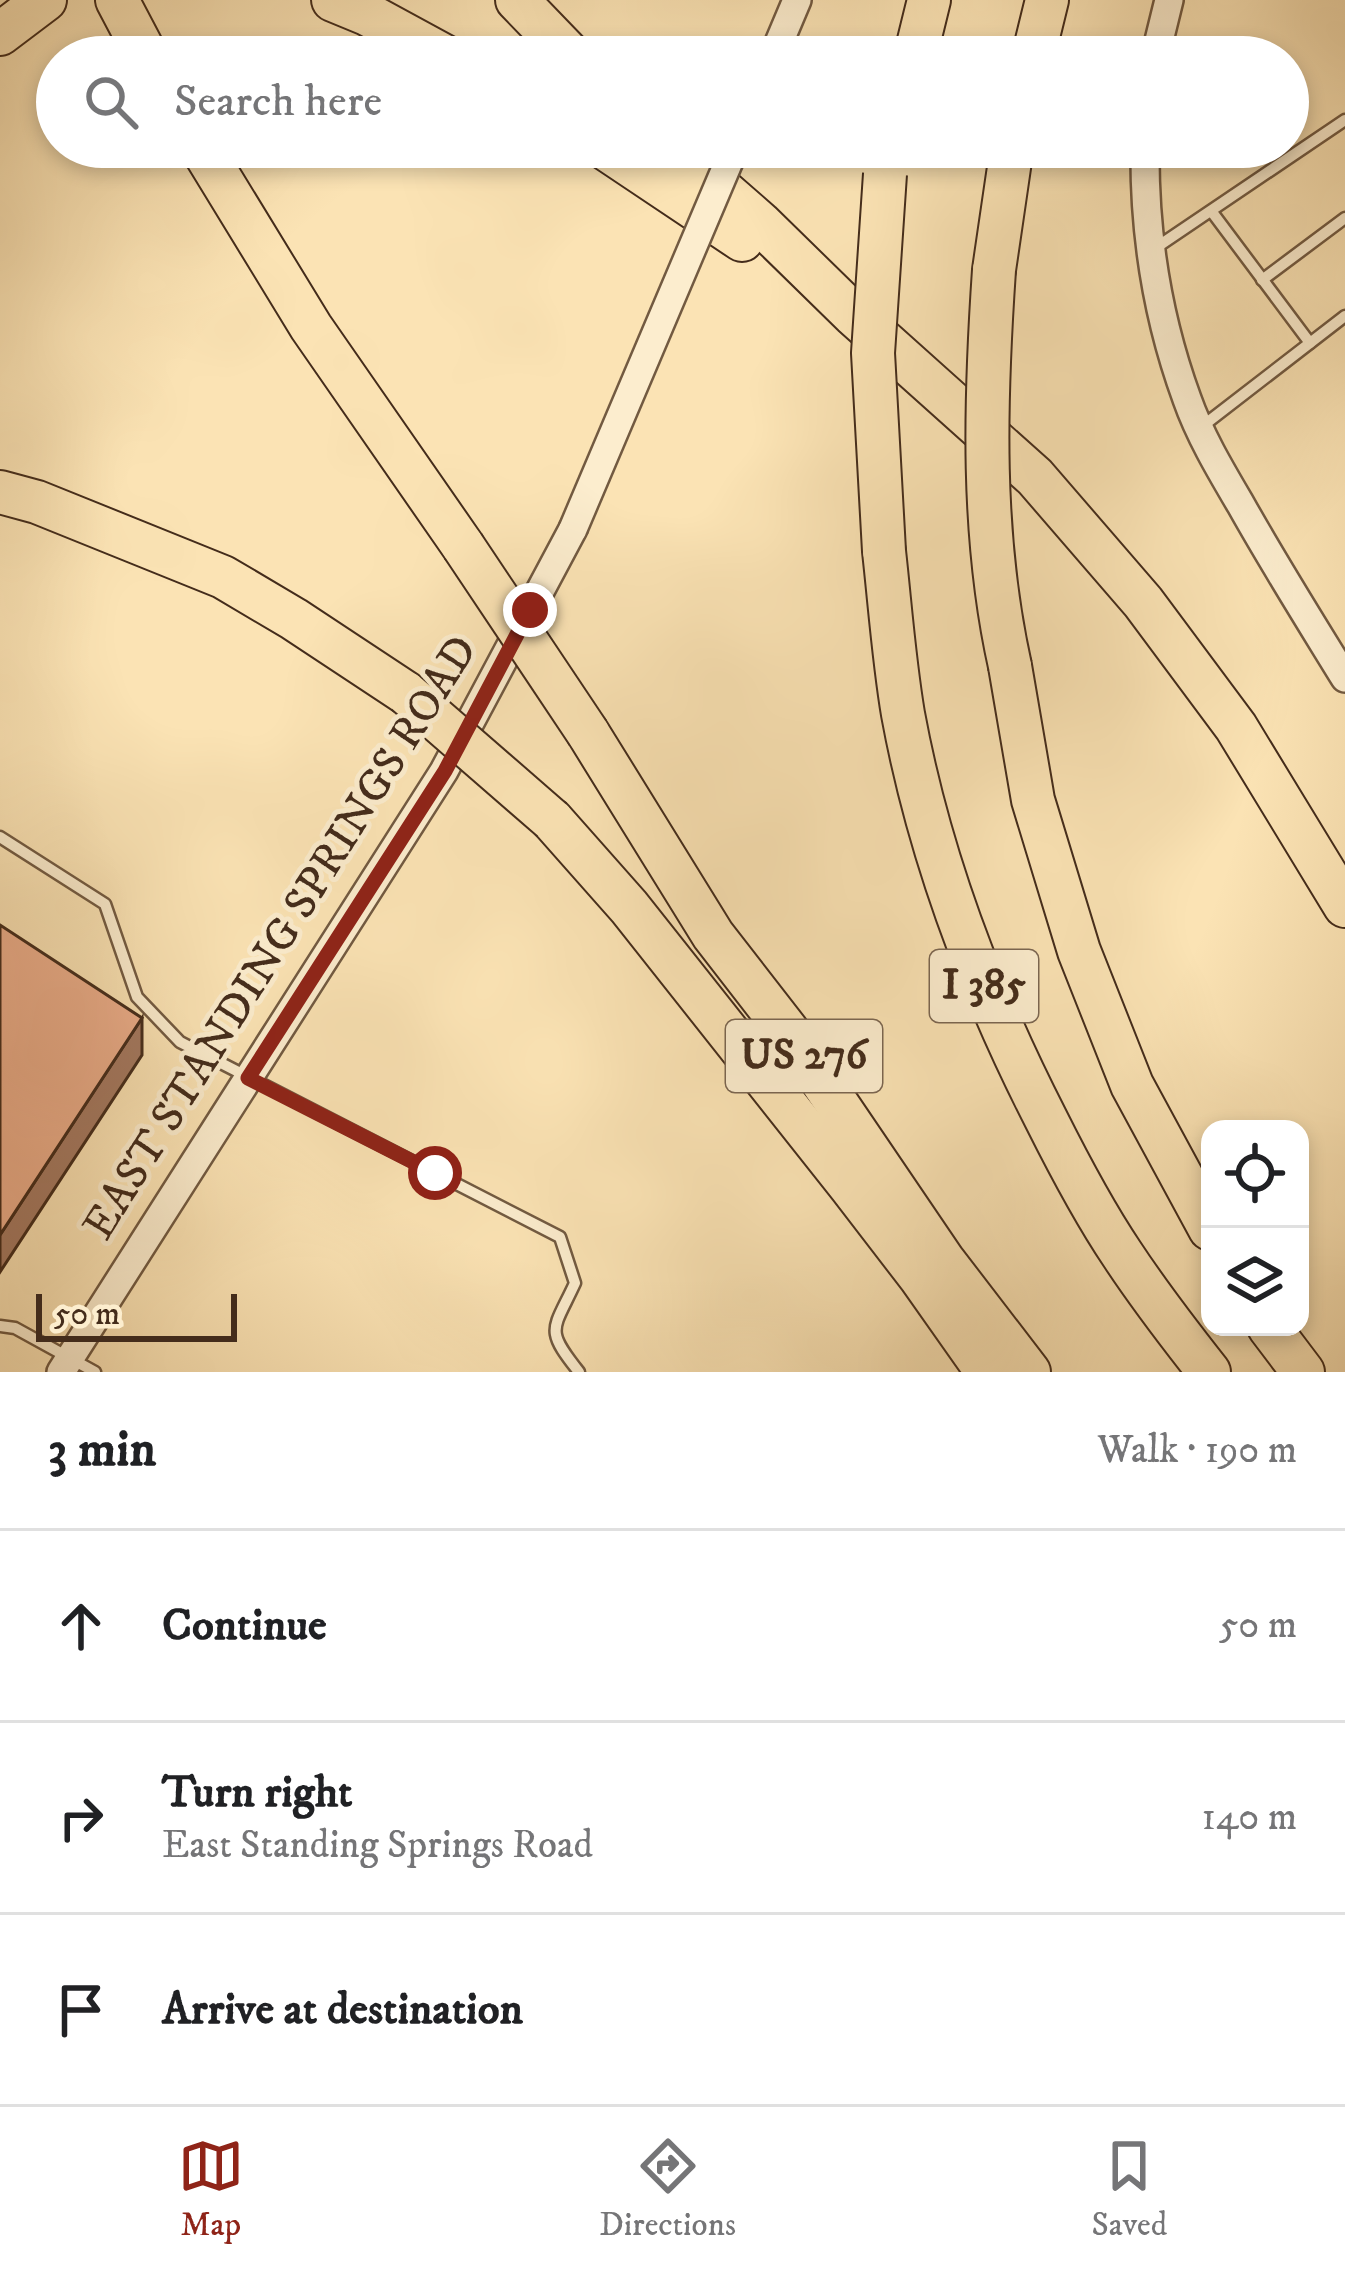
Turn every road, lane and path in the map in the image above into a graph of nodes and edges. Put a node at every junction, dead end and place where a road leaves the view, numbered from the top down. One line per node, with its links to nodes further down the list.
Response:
1 (45, 0): 9 (highway)
2 (117, 0): 10 (highway)
3 (333, 0): 11 (highway)
4 (517, 0): 12 (highway)
5 (797, 0): 13 (street)
6 (929, 0): 14 (highway)
7 (1047, 0): 15 (highway)
8 (1169, 0): 16 (street)
9 (0, 34)
10 (136, 36)
11 (407, 36)
12 (552, 36)
13 (782, 36)
14 (920, 36)
15 (1038, 36)
16 (1160, 36)
17 (1345, 120): 18 (lane)
18 (1309, 145)
19 (214, 168): 48 (highway, US 276, bridge)
20 (635, 168): 31 (highway)
21 (697, 168): 31 (highway)
22 (726, 168): 41 (street, EAST STANDING SPRINGS ROAD, bridge)
23 (888, 168): 49 (highway, I 385, bridge)
24 (1009, 168): 42 (highway, I 385, bridge)
25 (1144, 168): 29 (street)
26 (1276, 168): 27 (lane)
27 (1212, 212): 29 (lane); 30 (lane)
28 (1345, 218): 30 (lane)
29 (1150, 251): 34 (street)
30 (1262, 280): 33 (lane)
31 (854, 314): 40 (highway)
32 (1345, 316): 33 (lane)
33 (1310, 343): 34 (lane)
34 (1200, 428): 38 (street)
35 (0, 492): 37 (highway)
36 (0, 512): 37 (highway)
37 (147, 547): 47 (highway, bridge)
38 (1345, 678)
39 (0, 837): 41 (lane)
40 (1345, 906)
41 (248, 1078): 45 (street, EAST STANDING SPRINGS ROAD); 46 (lane)
42 (1209, 1228)
43 (0, 1326): 45 (lane)
44 (1276, 1336): 50 (highway)
45 (75, 1367)
46 (579, 1372)
47 (987, 1372)
48 (1029, 1372)
49 (1209, 1372)
50 (1303, 1372)

